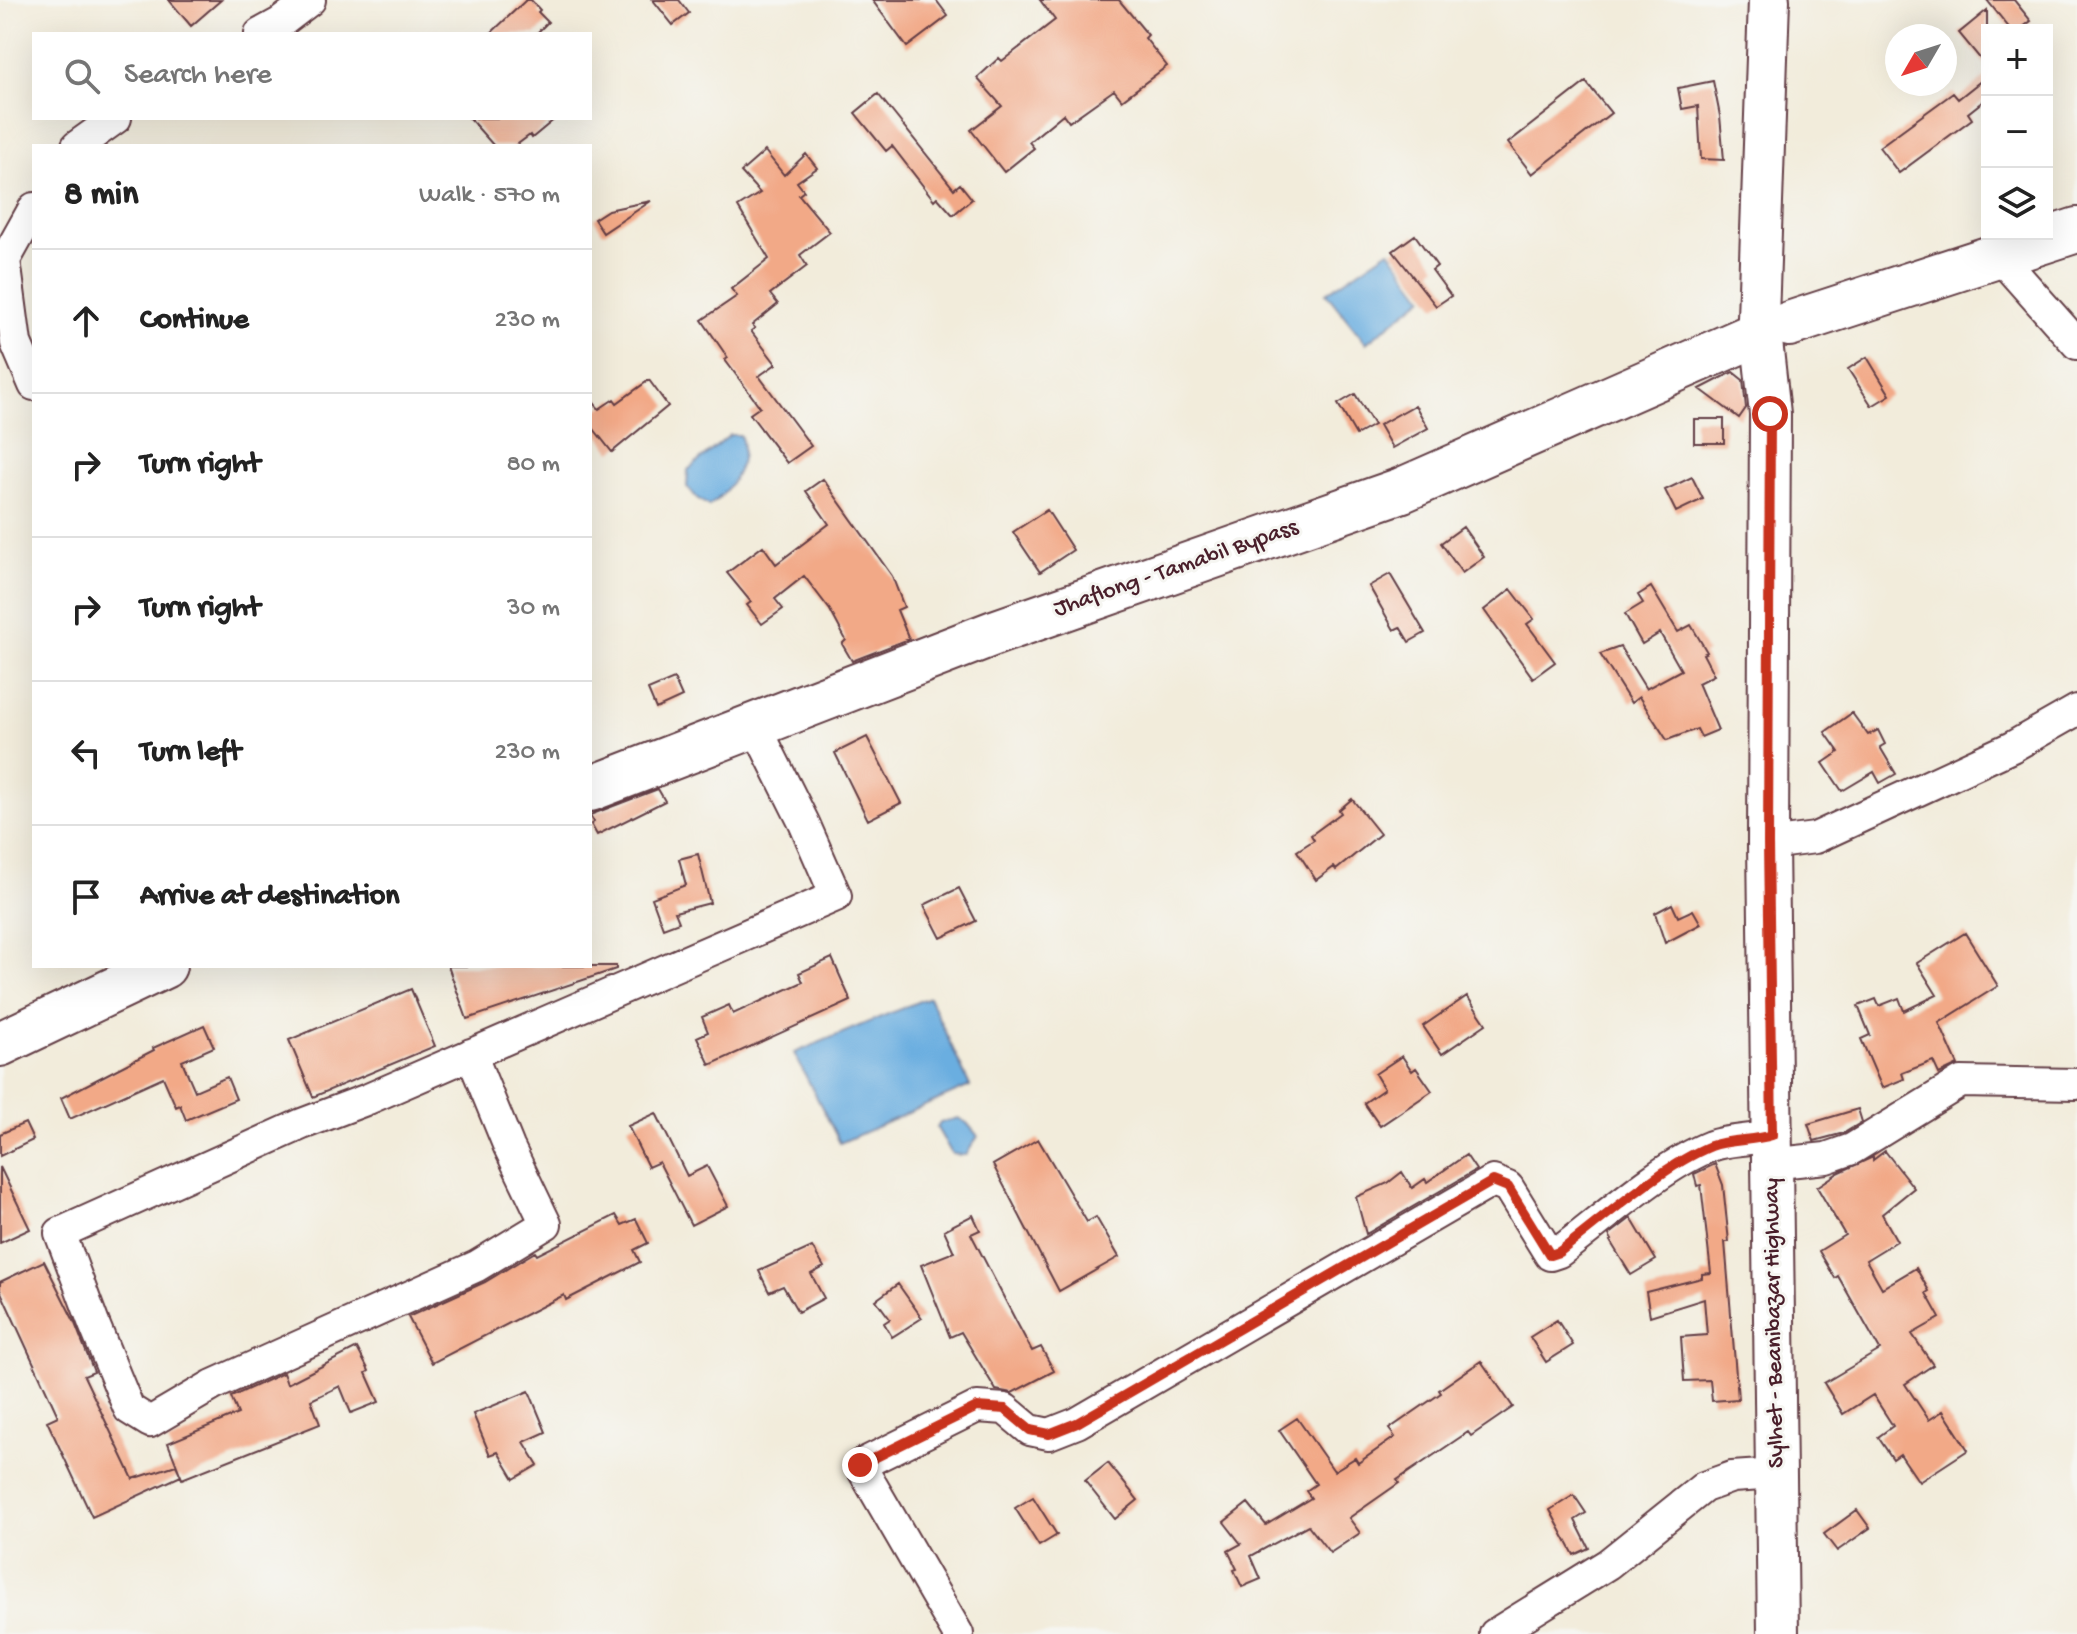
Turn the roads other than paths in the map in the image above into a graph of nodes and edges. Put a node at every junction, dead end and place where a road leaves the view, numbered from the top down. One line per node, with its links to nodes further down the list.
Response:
1 (310, 0): 4 (street)
2 (1769, 0): 10 (main road)
3 (1784, 0): 10 (main road)
4 (264, 32)
5 (113, 120): 6 (street)
6 (80, 144)
7 (32, 212): 12 (street)
8 (2077, 230): 9 (highway, Jhaflong - Tamabil Bypass)
9 (1999, 256): 10 (highway, Jhaflong - Tamabil Bypass); 11 (street)
10 (1771, 329): 14 (highway, Jhaflong - Tamabil Bypass); 16 (main road, Sylhet - Beanibazar Highway); 21 (main road, Sylhet - Beanibazar Highway)
11 (2077, 344)
12 (32, 380)
13 (2077, 710): 16 (street)
14 (756, 727): 15 (highway, Jhaflong - Tamabil Bypass); 19 (street)
15 (592, 788)
16 (1784, 842): 21 (main road, Sylhet - Beanibazar Highway)
17 (160, 968): 18 (highway)
18 (0, 1044)
19 (471, 1054): 19 (street)
20 (2077, 1084): 21 (street)
21 (1780, 1149): 22 (main road, Sylhet - Beanibazar Highway); 23 (street); 26 (main road, Sylhet - Beanibazar Highway)
22 (1777, 1474): 24 (street); 25 (main road, Sylhet - Beanibazar Highway)
23 (958, 1634)
24 (1495, 1634)
25 (1778, 1634)
26 (1793, 1634)

